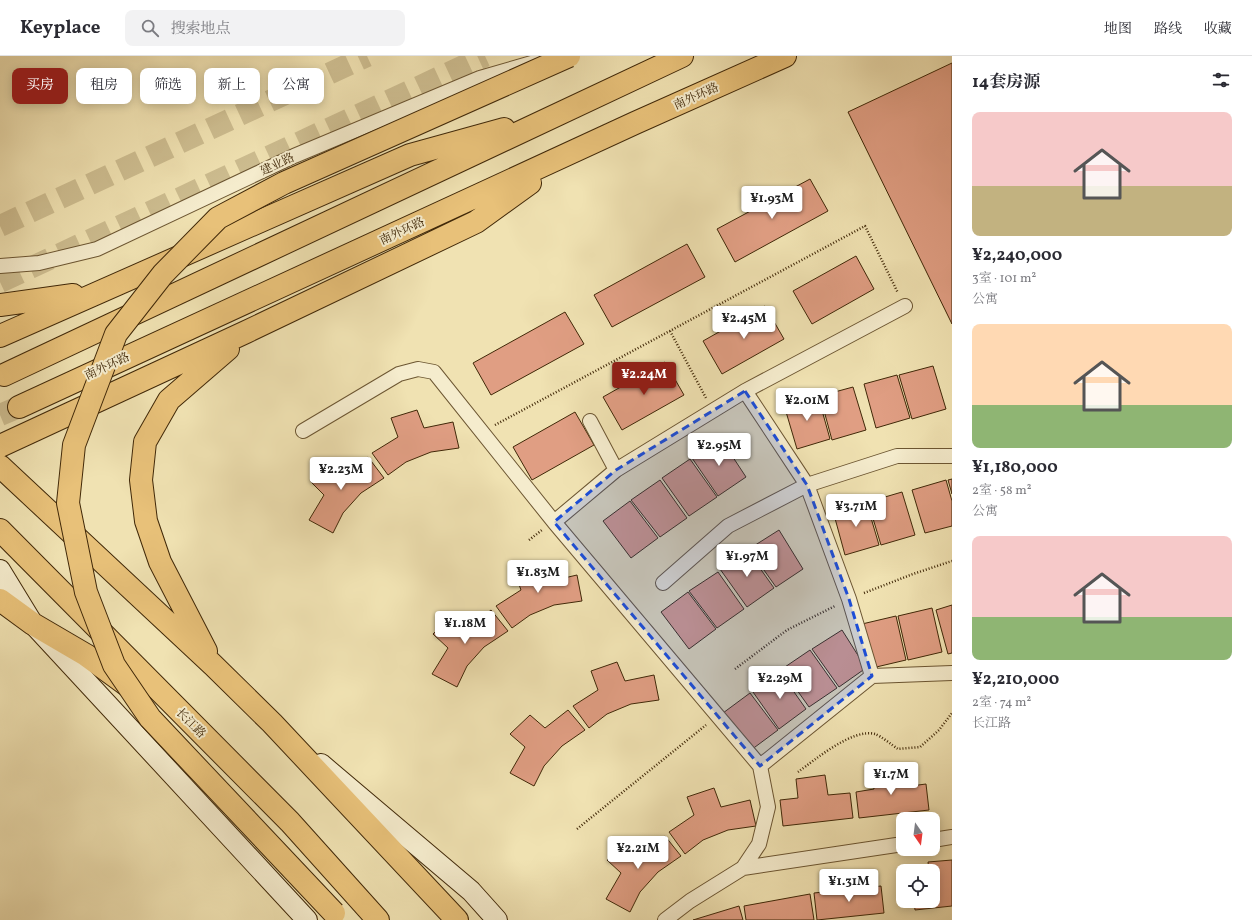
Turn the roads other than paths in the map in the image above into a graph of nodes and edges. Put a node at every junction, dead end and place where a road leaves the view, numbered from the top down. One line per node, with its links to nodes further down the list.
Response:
1 (554, 56): 7 (street, 建业路)
2 (569, 56): 39 (highway, bridge)
3 (682, 56): 5 (highway)
4 (785, 56): 6 (highway, 南外环路)
5 (564, 111): 8 (highway); 13 (highway)
6 (572, 153): 11 (highway); 15 (highway, 南外环路)
7 (0, 266)
8 (104, 290): 9 (highway); 12 (highway)
9 (0, 306)
10 (905, 306): 14 (street)
11 (246, 332): 18 (highway); 29 (highway)
12 (0, 336)
13 (4, 376)
14 (745, 391): 21 (street); 22 (street)
15 (19, 407)
16 (590, 421): 21 (street)
17 (303, 431): 23 (street)
18 (0, 446)
19 (952, 456): 22 (street)
20 (0, 466): 29 (highway)
21 (616, 470): 23 (street)
22 (807, 485): 26 (street); 31 (street)
23 (554, 522): 34 (street)
24 (0, 530): 33 (highway, 长江路)
25 (0, 570): 28 (main road)
26 (663, 583)
27 (0, 600): 28 (highway)
28 (33, 624): 33 (highway); 40 (main road)
29 (213, 664): 32 (highway)
30 (952, 673): 31 (street)
31 (872, 676): 34 (street)
32 (272, 723): 42 (highway); 43 (main road)
33 (216, 748): 41 (highway, 长江路)
34 (760, 766): 38 (street)
35 (952, 837): 36 (street)
36 (940, 839)
37 (896, 845): 38 (street)
38 (743, 868): 44 (street)
39 (337, 917)
40 (307, 920)
41 (378, 920)
42 (457, 920)
43 (498, 920)
44 (665, 920)

